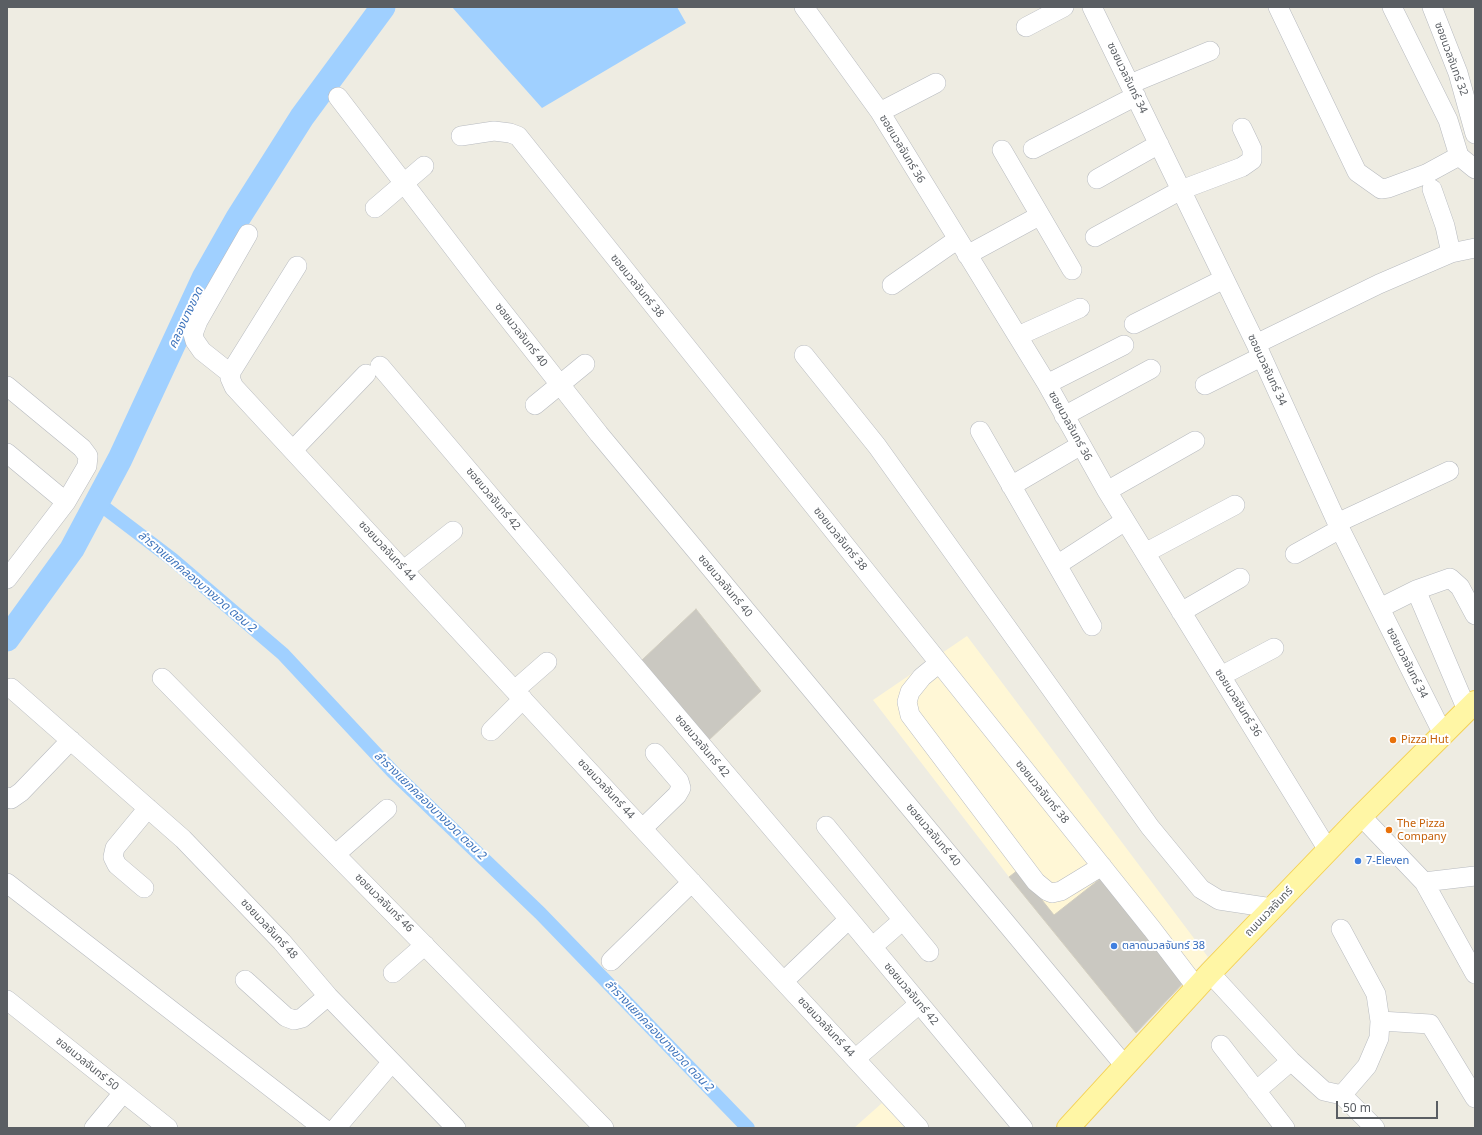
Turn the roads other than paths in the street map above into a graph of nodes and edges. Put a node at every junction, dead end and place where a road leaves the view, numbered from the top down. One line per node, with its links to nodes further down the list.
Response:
1 (1064, 7): 7 (street)
2 (1092, 7): 10 (street, ซอยนวลจันทร์ 34)
3 (1278, 7): 19 (street)
4 (1392, 7): 19 (street)
5 (1432, 7): 14 (street, ซอยนวลจันทร์ 32)
6 (808, 8): 12 (street, ซอยนวลจันทร์ 36)
7 (1026, 27)
8 (1210, 51): 10 (street)
9 (936, 83): 12 (street)
10 (1133, 90): 16 (street, ซอยนวลจันทร์ 34); 17 (street)
11 (338, 97): 23 (street, ซอยนวลจันทร์ 40)
12 (880, 112): 30 (street, ซอยนวลจันทร์ 36)
13 (1242, 128): 25 (street)
14 (1475, 134)
15 (461, 136): 78 (street, ซอยนวลจันทร์ 38)
16 (1159, 144): 22 (street); 25 (street, ซอยนวลจันทร์ 34)
17 (1033, 149)
18 (1002, 150): 27 (street)
19 (1459, 156): 21 (street)
20 (424, 166): 23 (street)
21 (1475, 169)
22 (1097, 179)
23 (404, 184): 26 (street); 47 (street, ซอยนวลจันทร์ 40)
24 (1432, 189): 32 (street)
25 (1181, 190): 29 (street); 35 (street, ซอยนวลจันทร์ 34)
26 (375, 208)
27 (1039, 216): 30 (street); 34 (street)
28 (248, 234): 45 (street)
29 (1095, 238)
30 (962, 247): 36 (street); 39 (street, ซอยนวลจันทร์ 36)
31 (1475, 248): 32 (street)
32 (1451, 253): 41 (street)
33 (297, 266): 45 (street)
34 (1072, 270)
35 (1224, 279): 38 (street); 41 (street, ซอยนวลจันทร์ 34)
36 (892, 285)
37 (1080, 308): 39 (street)
38 (1134, 324)
39 (1018, 336): 46 (street, ซอยนวลจันทร์ 36)
40 (1124, 345): 46 (street)
41 (1258, 350): 48 (street); 63 (street, ซอยนวลจันทร์ 34)
42 (804, 355): 102 (street)
43 (585, 364): 47 (street)
44 (1151, 369): 51 (street)
45 (231, 374): 55 (street, ซอยนวลจันทร์ 44)
46 (1047, 384): 51 (street, ซอยนวลจันทร์ 36)
47 (560, 385): 50 (street); 123 (street, ซอยนวลจันทร์ 40)
48 (1205, 385)
49 (7, 386): 60 (street)
50 (535, 405)
51 (1064, 416): 54 (street, ซอยนวลจันทร์ 36)
52 (980, 431): 58 (street)
53 (1195, 441): 59 (street)
54 (1081, 445): 58 (street); 59 (street, ซอยนวลจันทร์ 36)
55 (293, 450): 68 (street, ซอยนวลจันทร์ 44); 103 (street, ซอยนวลจันทร์ 42)
56 (7, 454): 60 (street)
57 (1449, 471): 63 (street)
58 (1011, 486): 67 (street)
59 (1107, 491): 62 (street, ซอยนวลจันทร์ 36)
60 (66, 502): 70 (street)
61 (1235, 505): 65 (street)
62 (1125, 520): 65 (street, ซอยนวลจันทร์ 36); 67 (street)
63 (1339, 526): 66 (street); 72 (street, ซอยนวลจันทร์ 34)
64 (453, 531): 68 (street)
65 (1144, 553): 73 (street, ซอยนวลจันทร์ 36)
66 (1295, 554)
67 (1057, 565): 75 (street)
68 (404, 570): 82 (street, ซอยนวลจันทร์ 44)
69 (1240, 578): 73 (street)
70 (7, 579)
71 (1416, 590): 72 (street); 74 (street); 83 (street)
72 (1380, 608): 85 (street, ซอยนวลจันทร์ 34)
73 (1181, 612): 79 (street, ซอยนวลจันทร์ 36)
74 (1475, 615)
75 (1092, 626)
76 (1274, 648): 79 (street)
77 (547, 662): 82 (street)
78 (939, 663): 96 (street, ซอยนวลจันทร์ 38); 96 (street)
79 (1221, 676): 94 (street, ซอยนวลจันทร์ 36)
80 (162, 678): 95 (street, ซอยนวลจันทร์ 46)
81 (11, 688): 86 (street, ซอยนวลจันทร์ 48)
82 (519, 694): 84 (street); 93 (street, ซอยนวลจันทร์ 44)
83 (1471, 706): 85 (main road, ถนนนวลจันทร์)
84 (491, 731)
85 (1443, 734): 91 (main road, ถนนนวลจันทร์)
86 (70, 740): 88 (street); 89 (street, ซอยนวลจันทร์ 48)
87 (655, 753): 93 (street)
88 (7, 797)
89 (148, 808): 101 (street); 115 (street, ซอยนวลจันทร์ 48)
90 (387, 809): 95 (street)
91 (1361, 816): 94 (main road, ถนนนวลจันทร์); 99 (street)
92 (826, 826): 104 (street)
93 (643, 828): 98 (street, ซอยนวลจันทร์ 44)
94 (1328, 850): 102 (main road, ถนนนวลจันทร์)
95 (336, 854): 106 (street, ซอยนวลจันทร์ 46)
96 (1102, 866): 114 (street, ซอยนวลจันทร์ 38)
97 (1475, 876): 99 (street)
98 (692, 882): 109 (street); 113 (street, ซอยนวลจันทร์ 44)
99 (1424, 882): 111 (street)
100 (7, 883): 130 (street)
101 (144, 888)
102 (1272, 908): 114 (main road, ถนนนวลจันทร์)
103 (849, 919): 107 (street, ซอยนวลจันทร์ 42); 113 (street)
104 (903, 920): 107 (street); 108 (street)
105 (1341, 929): 118 (street)
106 (425, 945): 110 (street); 133 (street, ซอยนวลจันทร์ 46)
107 (872, 947): 117 (street, ซอยนวลจันทร์ 42)
108 (929, 952)
109 (611, 961)
110 (393, 974)
111 (1475, 974)
112 (245, 980): 115 (street)
113 (784, 981): 120 (street, ซอยนวลจันทร์ 44)
114 (1204, 981): 121 (street, ซอยนวลจันทร์ 38); 123 (main road, ถนนนวลจันทร์)
115 (328, 996): 122 (street, ซอยนวลจันทร์ 48)
116 (7, 1000): 125 (street, ซอยนวลจันทร์ 50)
117 (919, 1004): 120 (street); 135 (street, ซอยนวลจันทร์ 42)
118 (1380, 1021): 126 (street); 127 (street)
119 (1221, 1045): 124 (street)
120 (856, 1059): 134 (street, ซอยนวลจันทร์ 44)
121 (1291, 1061): 124 (street); 126 (street, ซอยนวลจันทร์ 38)
122 (392, 1062): 131 (street); 132 (street, ซอยนวลจันทร์ 48)
123 (1125, 1066): 136 (main road, ถนนนวลจันทร์)
124 (1256, 1091): 137 (street)
125 (123, 1093): 128 (street); 129 (street, ซอยนวลจันทร์ 50)
126 (1342, 1095): 138 (street)
127 (1475, 1098)
128 (94, 1128)
129 (168, 1128)
130 (323, 1128)
131 (336, 1128)
132 (456, 1128)
133 (604, 1128)
134 (919, 1128)
135 (1023, 1128)
136 (1068, 1128)
137 (1285, 1128)
138 (1375, 1128)

